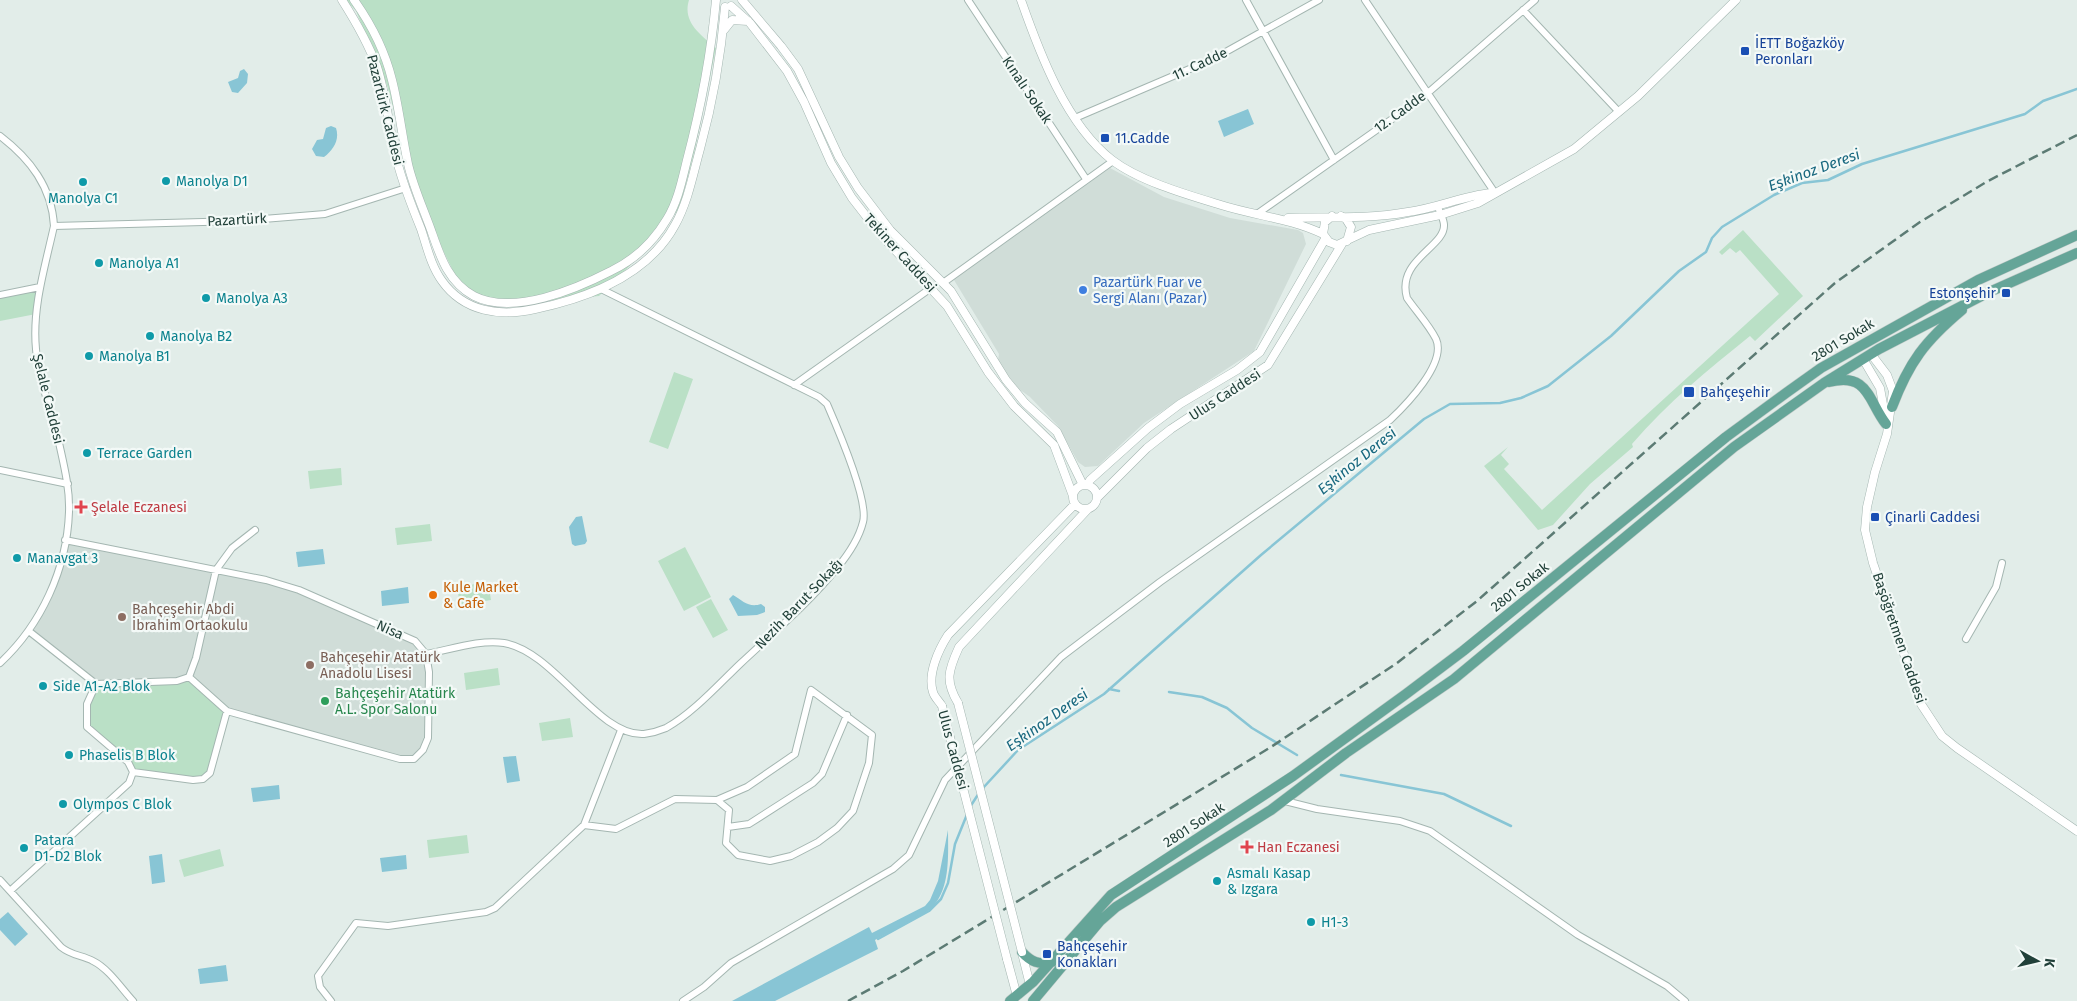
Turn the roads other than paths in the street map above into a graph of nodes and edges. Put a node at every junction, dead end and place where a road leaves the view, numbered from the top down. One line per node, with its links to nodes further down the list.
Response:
1 (342, 0): 25 (street, Pazartürk Caddesi)
2 (354, 0): 24 (street, Pazartürk Caddesi)
3 (716, 0): 12 (street, Tekiner Caddesi); 39 (street, Tekiner Caddesi)
4 (742, 0): 40 (street, Tekiner Caddesi)
5 (968, 0): 23 (street, Kınalı Sokak)
6 (1021, 0): 19 (street)
7 (1246, 0): 15 (street)
8 (1319, 0): 15 (street, 11. Cadde)
9 (1365, 0): 17 (street)
10 (1535, 0): 13 (street, 12. Cadde)
11 (1736, 0): 18 (street)
12 (731, 4): 14 (street, Tekiner Caddesi); 16 (street)
13 (1523, 10): 17 (street, 12. Cadde); 18 (street)
14 (748, 21): 16 (street); 42 (street, Tekiner Caddesi)
15 (1263, 30): 19 (street, 11. Cadde); 22 (street)
16 (723, 32): 43 (street)
17 (1427, 94): 22 (street, 12. Cadde); 26 (street)
18 (1619, 112): 26 (street)
19 (1075, 118): 21 (street)
20 (0, 136): 33 (street, Şelale Caddesi)
21 (1113, 160): 23 (street); 28 (street)
22 (1334, 160): 28 (street, 12. Cadde)
23 (1086, 179): 40 (street)
24 (416, 189): 25 (street, Pazartürk); 39 (street, Tekiner Caddesi)
25 (407, 192): 33 (street, Pazartürk); 43 (street)
26 (1495, 192): 27 (street); 29 (street)
27 (1438, 206): 29 (street); 31 (street)
28 (1257, 214): 32 (street)
29 (1440, 215): 36 (street); 86 (street)
30 (1332, 216): 31 (street); 32 (street); 35 (street)
31 (1342, 216): 36 (street)
32 (1284, 218): 35 (street)
33 (54, 226): 41 (street, Şelale Caddesi)
34 (2077, 235): 38 (main road, 2801 Sokak)
35 (1324, 236): 36 (street); 54 (street, Ulus Caddesi)
36 (1344, 242): 55 (street, Ulus Caddesi)
37 (2077, 253): 45 (main road, 2801 Sokak)
38 (1978, 280): 46 (main road, 2801 Sokak); 47 (main road)
39 (590, 281): 43 (street)
40 (943, 283): 54 (street, Tekiner Caddesi)
41 (40, 287): 44 (street); 53 (street, Şelale Caddesi)
42 (931, 288): 49 (street); 56 (street, Tekiner Caddesi)
43 (601, 289): 49 (street, Nezih Barut Sokağı)
44 (0, 295)
45 (1974, 299): 47 (main road, 2801 Sokak); 50 (main road)
46 (1854, 349): 47 (main road); 71 (main road, 2801 Sokak)
47 (1867, 355): 48 (main road, 2801 Sokak); 50 (street, Başöğretmen Caddesi); 51 (street)
48 (1824, 383): 51 (main road); 74 (main road, 2801 Sokak)
49 (794, 385): 70 (street, Nezih Barut Sokağı)
50 (1892, 407): 51 (street, Başöğretmen Caddesi)
51 (1887, 429): 77 (street, Başöğretmen Caddesi)
52 (0, 470): 53 (street)
53 (68, 484): 59 (street, Şelale Caddesi)
54 (1085, 485): 55 (street); 56 (street, Ulus Caddesi)
55 (1097, 498): 57 (street, Ulus Caddesi)
56 (1074, 500): 57 (street); 83 (street, Ulus Caddesi, bridge)
57 (1088, 509): 80 (street, Ulus Caddesi, bridge)
58 (255, 530): 61 (street)
59 (65, 540): 61 (street, Nisa); 62 (street, Şelale Caddesi)
60 (2002, 563): 63 (street)
61 (216, 570): 64 (street, Nisa); 66 (street)
62 (30, 632): 65 (street, Şelale Caddesi); 67 (street)
63 (1966, 639)
64 (426, 654): 68 (street); 70 (street)
65 (0, 663)
66 (189, 676): 67 (street); 68 (street)
67 (96, 684): 72 (street)
68 (227, 712): 72 (street)
69 (847, 715): 73 (street); 76 (street); 76 (street)
70 (621, 730): 75 (street)
71 (1308, 765): 74 (main road); 81 (main road, 2801 Sokak)
72 (133, 772): 79 (street)
73 (717, 800): 75 (street); 76 (street)
74 (1285, 801): 83 (main road, 2801 Sokak); 87 (street)
75 (584, 825): 85 (street)
76 (728, 826)
77 (2077, 831)
78 (0, 880): 79 (street)
79 (10, 891): 84 (street)
80 (1022, 952): 81 (main road); 82 (street, Ulus Caddesi)
81 (1052, 962): 82 (main road, 2801 Sokak)
82 (1030, 985): 83 (main road, 2801 Sokak)
83 (1025, 999)
84 (132, 1001)
85 (331, 1001)
86 (683, 1001)
87 (1685, 1001)

